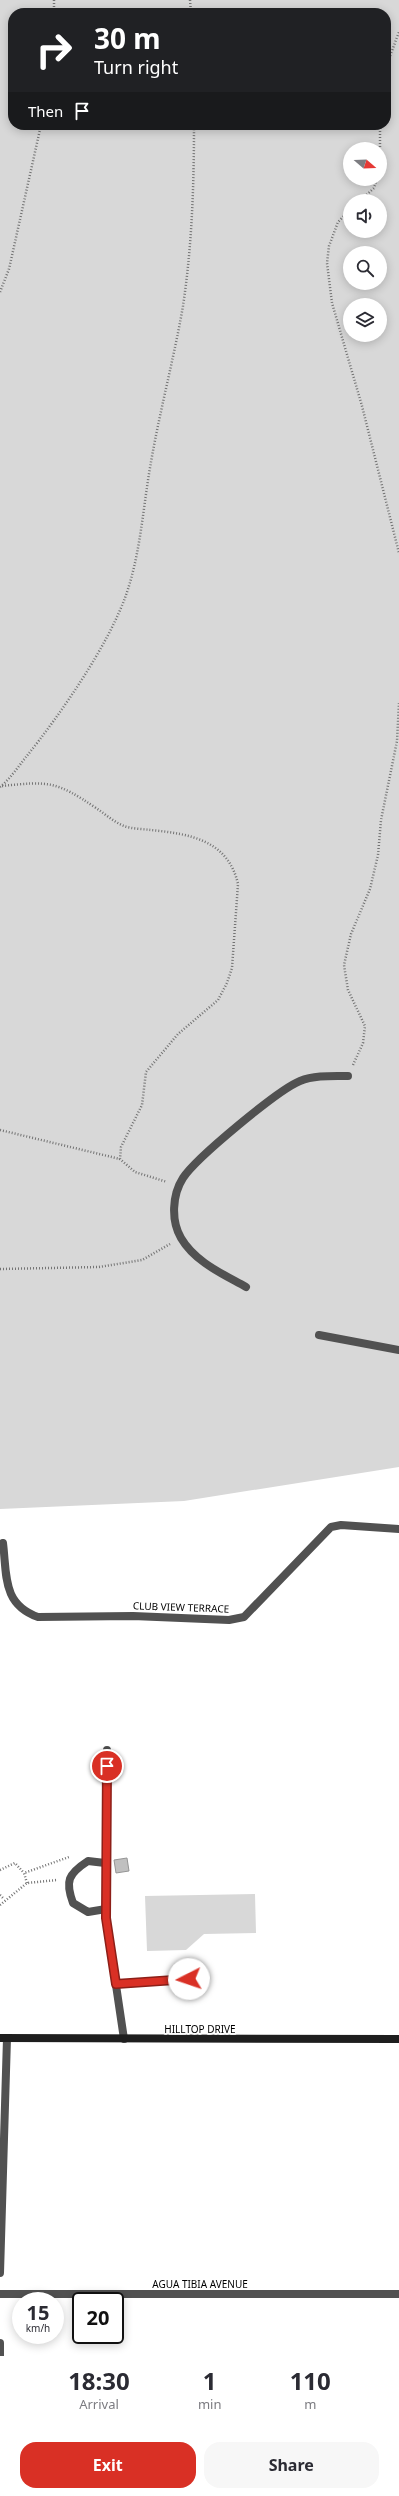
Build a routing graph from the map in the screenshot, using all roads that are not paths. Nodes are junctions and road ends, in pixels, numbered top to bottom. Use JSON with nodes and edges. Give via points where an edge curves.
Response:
{"nodes":[{"id":1,"x":348,"y":1076,"type":"road end"},
{"id":2,"x":246,"y":1287,"type":"dead end"},
{"id":3,"x":320,"y":1336,"type":"dead end"},
{"id":4,"x":399,"y":1350,"type":"edge"},
{"id":5,"x":399,"y":1528,"type":"edge"},
{"id":6,"x":3,"y":1543,"type":"dead end"},
{"id":7,"x":107,"y":1750,"type":"dead end"},
{"id":8,"x":105,"y":1863,"type":"junction"},
{"id":9,"x":106,"y":1909,"type":"junction"},
{"id":10,"x":189,"y":1979,"type":"dead end"},
{"id":11,"x":116,"y":1984,"type":"junction"},
{"id":12,"x":4,"y":2038,"type":"edge"},
{"id":13,"x":124,"y":2039,"type":"junction"},
{"id":14,"x":399,"y":2040,"type":"edge"},
{"id":15,"x":0,"y":2273,"type":"edge"},
{"id":16,"x":0,"y":2294,"type":"edge"},
{"id":17,"x":399,"y":2294,"type":"edge"},
{"id":18,"x":0,"y":2343,"type":"edge"},
{"id":19,"x":0,"y":2356,"type":"edge"}],
"edges":[{"from":1,"to":2,"type":"street","via":[[322,1076],[300,1081],[282,1092],[201,1158],[183,1177],[175,1194],[174,1216],[181,1238],[195,1256]]},
{"from":3,"to":4,"type":"street"},
{"from":5,"to":6,"type":"street","name":"CLUB VIEW TERRACE","via":[[341,1525],[331,1527],[244,1617],[229,1620],[133,1616],[38,1617],[23,1612],[9,1593]]},
{"from":7,"to":8,"type":"street"},
{"from":8,"to":9,"type":"street"},
{"from":8,"to":9,"type":"street","via":[[88,1861],[73,1870],[67,1887],[73,1903],[88,1912]]},
{"from":9,"to":11,"type":"street"},
{"from":10,"to":11,"type":"street"},
{"from":11,"to":13,"type":"street"},
{"from":12,"to":13,"type":"main road","name":"HILLTOP DRIVE"},
{"from":12,"to":15,"type":"street"},
{"from":13,"to":14,"type":"main road","name":"HILLTOP DRIVE"},
{"from":16,"to":17,"type":"street","name":"AGUA TIBIA AVENUE"},
{"from":18,"to":19,"type":"street"}]}
